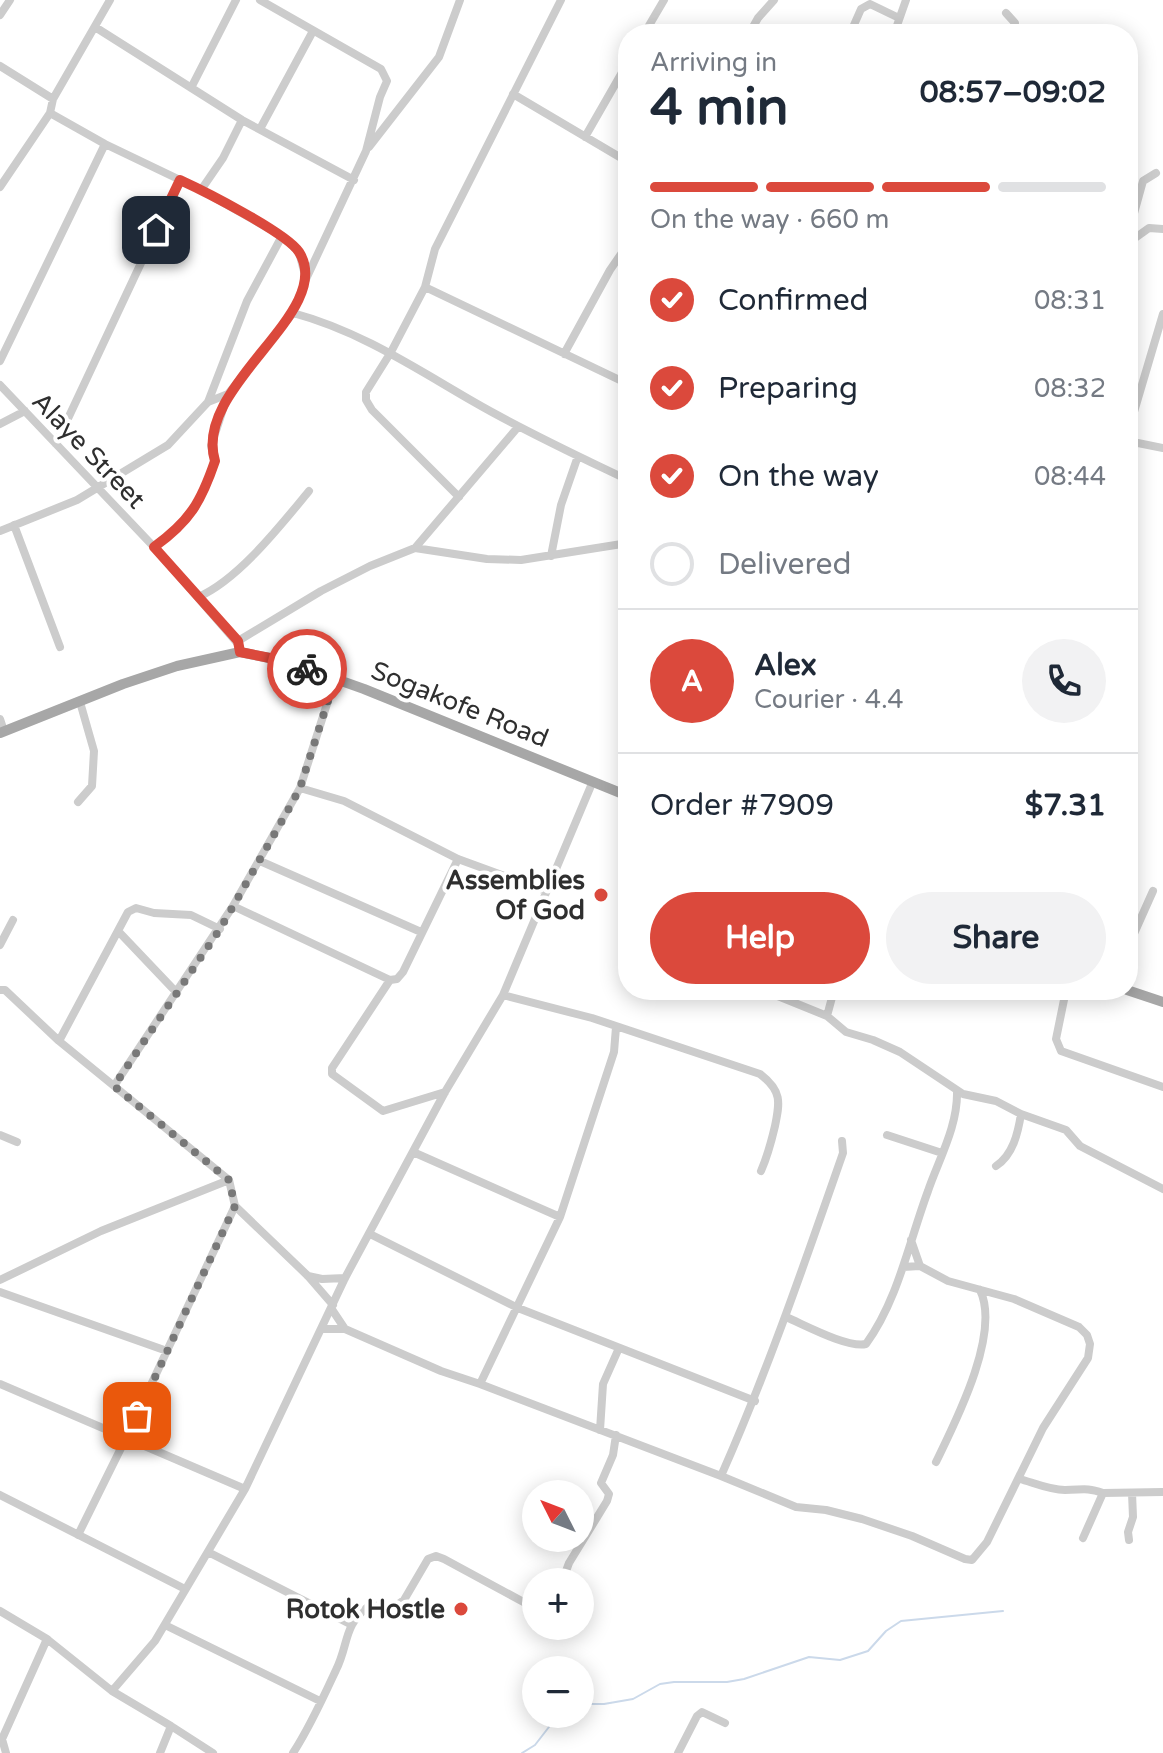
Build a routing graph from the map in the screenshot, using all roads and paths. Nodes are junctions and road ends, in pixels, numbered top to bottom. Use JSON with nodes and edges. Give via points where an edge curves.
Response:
{"nodes":[{"id":1,"x":10,"y":0,"type":"edge"},
{"id":2,"x":110,"y":0,"type":"edge"},
{"id":3,"x":236,"y":0,"type":"edge"},
{"id":4,"x":260,"y":0,"type":"edge"},
{"id":5,"x":460,"y":0,"type":"edge"},
{"id":6,"x":561,"y":0,"type":"edge"},
{"id":7,"x":664,"y":0,"type":"edge"},
{"id":8,"x":774,"y":0,"type":"edge"},
{"id":9,"x":906,"y":0,"type":"edge"},
{"id":10,"x":1006,"y":13,"type":"dead end"},
{"id":11,"x":0,"y":15,"type":"edge"},
{"id":12,"x":899,"y":18,"type":"junction"},
{"id":13,"x":650,"y":24,"type":"edge"},
{"id":14,"x":755,"y":24,"type":"edge"},
{"id":15,"x":854,"y":24,"type":"edge"},
{"id":16,"x":897,"y":24,"type":"edge"},
{"id":17,"x":1015,"y":24,"type":"edge"},
{"id":18,"x":95,"y":27,"type":"junction"},
{"id":19,"x":313,"y":31,"type":"junction"},
{"id":20,"x":0,"y":66,"type":"edge"},
{"id":21,"x":618,"y":79,"type":"edge"},
{"id":22,"x":191,"y":88,"type":"junction"},
{"id":23,"x":513,"y":94,"type":"junction"},
{"id":24,"x":53,"y":99,"type":"junction"},
{"id":25,"x":50,"y":113,"type":"junction"},
{"id":26,"x":242,"y":120,"type":"junction"},
{"id":27,"x":260,"y":129,"type":"junction"},
{"id":28,"x":585,"y":137,"type":"junction"},
{"id":29,"x":105,"y":144,"type":"junction"},
{"id":30,"x":366,"y":151,"type":"junction"},
{"id":31,"x":618,"y":156,"type":"edge"},
{"id":32,"x":1156,"y":173,"type":"dead end"},
{"id":33,"x":180,"y":180,"type":"junction"},
{"id":34,"x":354,"y":180,"type":"junction"},
{"id":35,"x":0,"y":187,"type":"edge"},
{"id":36,"x":201,"y":190,"type":"junction"},
{"id":37,"x":1138,"y":199,"type":"edge"},
{"id":38,"x":1163,"y":229,"type":"edge"},
{"id":39,"x":282,"y":236,"type":"junction"},
{"id":40,"x":1138,"y":236,"type":"edge"},
{"id":41,"x":618,"y":258,"type":"edge"},
{"id":42,"x":306,"y":279,"type":"junction"},
{"id":43,"x":425,"y":287,"type":"junction"},
{"id":44,"x":293,"y":313,"type":"junction"},
{"id":45,"x":1163,"y":314,"type":"edge"},
{"id":46,"x":391,"y":352,"type":"junction"},
{"id":47,"x":564,"y":354,"type":"junction"},
{"id":48,"x":0,"y":361,"type":"edge"},
{"id":49,"x":618,"y":379,"type":"edge"},
{"id":50,"x":0,"y":385,"type":"edge"},
{"id":51,"x":228,"y":394,"type":"junction"},
{"id":52,"x":1138,"y":398,"type":"edge"},
{"id":53,"x":208,"y":402,"type":"junction"},
{"id":54,"x":25,"y":411,"type":"junction"},
{"id":55,"x":0,"y":424,"type":"edge"},
{"id":56,"x":518,"y":427,"type":"junction"},
{"id":57,"x":1138,"y":443,"type":"edge"},
{"id":58,"x":56,"y":444,"type":"junction"},
{"id":59,"x":1163,"y":448,"type":"edge"},
{"id":60,"x":578,"y":456,"type":"junction"},
{"id":61,"x":618,"y":475,"type":"edge"},
{"id":62,"x":98,"y":489,"type":"junction"},
{"id":63,"x":309,"y":491,"type":"dead end"},
{"id":64,"x":459,"y":497,"type":"junction"},
{"id":65,"x":14,"y":525,"type":"junction"},
{"id":66,"x":0,"y":531,"type":"edge"},
{"id":67,"x":618,"y":545,"type":"edge"},
{"id":68,"x":154,"y":547,"type":"junction"},
{"id":69,"x":415,"y":548,"type":"junction"},
{"id":70,"x":551,"y":556,"type":"junction"},
{"id":71,"x":198,"y":597,"type":"junction"},
{"id":72,"x":239,"y":646,"type":"junction"},
{"id":73,"x":60,"y":647,"type":"dead end"},
{"id":74,"x":335,"y":679,"type":"junction"},
{"id":75,"x":80,"y":702,"type":"junction"},
{"id":76,"x":0,"y":719,"type":"edge"},
{"id":77,"x":2,"y":732,"type":"edge"},
{"id":78,"x":593,"y":781,"type":"junction"},
{"id":79,"x":300,"y":788,"type":"junction"},
{"id":80,"x":618,"y":792,"type":"edge"},
{"id":81,"x":78,"y":802,"type":"dead end"},
{"id":82,"x":458,"y":859,"type":"junction"},
{"id":83,"x":260,"y":861,"type":"junction"},
{"id":84,"x":546,"y":891,"type":"junction"},
{"id":85,"x":1153,"y":891,"type":"dead end"},
{"id":86,"x":233,"y":906,"type":"junction"},
{"id":87,"x":13,"y":920,"type":"dead end"},
{"id":88,"x":1138,"y":925,"type":"edge"},
{"id":89,"x":220,"y":929,"type":"junction"},
{"id":90,"x":119,"y":932,"type":"junction"},
{"id":91,"x":421,"y":932,"type":"junction"},
{"id":92,"x":0,"y":945,"type":"edge"},
{"id":93,"x":390,"y":980,"type":"junction"},
{"id":94,"x":0,"y":990,"type":"edge"},
{"id":95,"x":177,"y":993,"type":"junction"},
{"id":96,"x":1138,"y":994,"type":"edge"},
{"id":97,"x":503,"y":995,"type":"junction"},
{"id":98,"x":788,"y":1000,"type":"edge"},
{"id":99,"x":831,"y":1000,"type":"edge"},
{"id":100,"x":1064,"y":1000,"type":"edge"},
{"id":101,"x":1163,"y":1002,"type":"edge"},
{"id":102,"x":827,"y":1016,"type":"junction"},
{"id":103,"x":616,"y":1027,"type":"junction"},
{"id":104,"x":59,"y":1041,"type":"junction"},
{"id":105,"x":114,"y":1086,"type":"junction"},
{"id":106,"x":1163,"y":1087,"type":"edge"},
{"id":107,"x":957,"y":1091,"type":"junction"},
{"id":108,"x":445,"y":1092,"type":"junction"},
{"id":109,"x":1021,"y":1114,"type":"junction"},
{"id":110,"x":0,"y":1135,"type":"edge"},
{"id":111,"x":887,"y":1135,"type":"dead end"},
{"id":112,"x":842,"y":1141,"type":"dead end"},
{"id":113,"x":17,"y":1142,"type":"dead end"},
{"id":114,"x":413,"y":1152,"type":"junction"},
{"id":115,"x":942,"y":1153,"type":"junction"},
{"id":116,"x":996,"y":1166,"type":"dead end"},
{"id":117,"x":761,"y":1171,"type":"dead end"},
{"id":118,"x":229,"y":1180,"type":"junction"},
{"id":119,"x":1163,"y":1189,"type":"edge"},
{"id":120,"x":235,"y":1206,"type":"junction"},
{"id":121,"x":560,"y":1217,"type":"junction"},
{"id":122,"x":370,"y":1234,"type":"junction"},
{"id":123,"x":911,"y":1239,"type":"junction"},
{"id":124,"x":920,"y":1266,"type":"junction"},
{"id":125,"x":903,"y":1267,"type":"junction"},
{"id":126,"x":307,"y":1275,"type":"junction"},
{"id":127,"x":345,"y":1278,"type":"junction"},
{"id":128,"x":0,"y":1280,"type":"edge"},
{"id":129,"x":980,"y":1290,"type":"junction"},
{"id":130,"x":0,"y":1292,"type":"edge"},
{"id":131,"x":332,"y":1306,"type":"junction"},
{"id":132,"x":518,"y":1308,"type":"junction"},
{"id":133,"x":786,"y":1317,"type":"junction"},
{"id":134,"x":322,"y":1329,"type":"junction"},
{"id":135,"x":345,"y":1329,"type":"junction"},
{"id":136,"x":619,"y":1348,"type":"junction"},
{"id":137,"x":167,"y":1351,"type":"junction"},
{"id":138,"x":0,"y":1384,"type":"edge"},
{"id":139,"x":480,"y":1384,"type":"junction"},
{"id":140,"x":755,"y":1401,"type":"junction"},
{"id":141,"x":600,"y":1430,"type":"junction"},
{"id":142,"x":616,"y":1435,"type":"junction"},
{"id":143,"x":126,"y":1438,"type":"junction"},
{"id":144,"x":936,"y":1462,"type":"dead end"},
{"id":145,"x":721,"y":1476,"type":"junction"},
{"id":146,"x":1020,"y":1479,"type":"junction"},
{"id":147,"x":245,"y":1489,"type":"junction"},
{"id":148,"x":1163,"y":1492,"type":"edge"},
{"id":149,"x":1103,"y":1493,"type":"junction"},
{"id":150,"x":1132,"y":1493,"type":"junction"},
{"id":151,"x":0,"y":1495,"type":"edge"},
{"id":152,"x":78,"y":1535,"type":"junction"},
{"id":153,"x":1083,"y":1538,"type":"dead end"},
{"id":154,"x":1129,"y":1540,"type":"dead end"},
{"id":155,"x":208,"y":1552,"type":"junction"},
{"id":156,"x":567,"y":1568,"type":"edge"},
{"id":157,"x":185,"y":1589,"type":"junction"},
{"id":158,"x":522,"y":1599,"type":"edge"},
{"id":159,"x":0,"y":1611,"type":"edge"},
{"id":160,"x":350,"y":1624,"type":"junction"},
{"id":161,"x":165,"y":1625,"type":"junction"},
{"id":162,"x":47,"y":1639,"type":"junction"},
{"id":163,"x":112,"y":1691,"type":"junction"},
{"id":164,"x":320,"y":1701,"type":"junction"},
{"id":165,"x":725,"y":1723,"type":"dead end"},
{"id":166,"x":171,"y":1726,"type":"junction"},
{"id":167,"x":6,"y":1753,"type":"edge"},
{"id":168,"x":160,"y":1753,"type":"edge"},
{"id":169,"x":213,"y":1753,"type":"edge"},
{"id":170,"x":293,"y":1753,"type":"edge"},
{"id":171,"x":678,"y":1753,"type":"edge"}],
"edges":[{"from":1,"to":11,"type":"street"},
{"from":2,"to":18,"type":"street"},
{"from":3,"to":22,"type":"street"},
{"from":4,"to":19,"type":"street"},
{"from":5,"to":30,"type":"street","via":[[439,57]]},
{"from":6,"to":23,"type":"street"},
{"from":7,"to":13,"type":"street"},
{"from":8,"to":14,"type":"street"},
{"from":9,"to":12,"type":"street"},
{"from":10,"to":17,"type":"street"},
{"from":12,"to":15,"type":"street","via":[[870,4],[861,9]]},
{"from":12,"to":16,"type":"street"},
{"from":18,"to":22,"type":"street"},
{"from":18,"to":24,"type":"street"},
{"from":19,"to":27,"type":"street"},
{"from":19,"to":30,"type":"street","via":[[386,74]]},
{"from":20,"to":24,"type":"street"},
{"from":21,"to":28,"type":"street"},
{"from":22,"to":26,"type":"street"},
{"from":23,"to":28,"type":"street"},
{"from":23,"to":43,"type":"street","via":[[435,249]]},
{"from":24,"to":25,"type":"street"},
{"from":25,"to":29,"type":"street"},
{"from":25,"to":35,"type":"street"},
{"from":26,"to":27,"type":"street"},
{"from":26,"to":36,"type":"street"},
{"from":27,"to":34,"type":"street"},
{"from":28,"to":31,"type":"street"},
{"from":29,"to":33,"type":"street"},
{"from":29,"to":48,"type":"street"},
{"from":30,"to":34,"type":"street"},
{"from":32,"to":37,"type":"street","via":[[1143,181]]},
{"from":33,"to":36,"type":"street"},
{"from":33,"to":58,"type":"street"},
{"from":34,"to":42,"type":"street"},
{"from":36,"to":39,"type":"street"},
{"from":38,"to":40,"type":"street","via":[[1149,228]]},
{"from":39,"to":42,"type":"street","via":[[299,252]]},
{"from":39,"to":53,"type":"street","via":[[247,301]]},
{"from":41,"to":47,"type":"street"},
{"from":42,"to":44,"type":"street"},
{"from":43,"to":46,"type":"street"},
{"from":43,"to":47,"type":"street"},
{"from":44,"to":46,"type":"street"},
{"from":44,"to":51,"type":"street"},
{"from":45,"to":52,"type":"street"},
{"from":46,"to":56,"type":"street"},
{"from":46,"to":64,"type":"street","via":[[366,400]]},
{"from":47,"to":49,"type":"street"},
{"from":50,"to":54,"type":"street","name":"Alaye Street"},
{"from":51,"to":53,"type":"street"},
{"from":51,"to":68,"type":"street","via":[[211,446],[215,461],[193,512]]},
{"from":53,"to":62,"type":"street","via":[[168,445]]},
{"from":54,"to":55,"type":"street"},
{"from":54,"to":58,"type":"street","name":"Alaye Street"},
{"from":56,"to":60,"type":"street"},
{"from":56,"to":64,"type":"street"},
{"from":57,"to":59,"type":"street"},
{"from":58,"to":62,"type":"street","name":"Alaye Street"},
{"from":60,"to":61,"type":"street"},
{"from":60,"to":70,"type":"street"},
{"from":62,"to":65,"type":"street"},
{"from":62,"to":68,"type":"street","name":"Alaye Street"},
{"from":63,"to":71,"type":"street","via":[[225,582]]},
{"from":64,"to":69,"type":"street"},
{"from":65,"to":66,"type":"street"},
{"from":65,"to":73,"type":"street"},
{"from":67,"to":70,"type":"street"},
{"from":68,"to":71,"type":"street","name":"Alaye Street"},
{"from":69,"to":70,"type":"street","via":[[487,559]]},
{"from":69,"to":72,"type":"street","via":[[333,585]]},
{"from":71,"to":72,"type":"street","name":"Alaye Street"},
{"from":72,"to":74,"type":"main road","name":"Sogakofe Road"},
{"from":72,"to":75,"type":"main road","name":"Sogakofe Road"},
{"from":74,"to":78,"type":"main road","name":"Sogakofe Road"},
{"from":74,"to":79,"type":"street"},
{"from":75,"to":77,"type":"main road","name":"Sogakofe Road"},
{"from":75,"to":81,"type":"street","via":[[94,751],[92,786]]},
{"from":76,"to":77,"type":"street"},
{"from":78,"to":80,"type":"main road","name":"Sogakofe Road"},
{"from":78,"to":84,"type":"street"},
{"from":79,"to":82,"type":"street","via":[[344,801]]},
{"from":79,"to":83,"type":"street"},
{"from":82,"to":84,"type":"street"},
{"from":82,"to":91,"type":"street"},
{"from":83,"to":86,"type":"street"},
{"from":83,"to":91,"type":"street"},
{"from":84,"to":97,"type":"street"},
{"from":85,"to":88,"type":"street"},
{"from":86,"to":89,"type":"street"},
{"from":86,"to":93,"type":"street"},
{"from":87,"to":92,"type":"street"},
{"from":89,"to":90,"type":"street","via":[[191,915],[136,908],[128,912]]},
{"from":89,"to":95,"type":"street"},
{"from":90,"to":95,"type":"street"},
{"from":90,"to":104,"type":"street"},
{"from":91,"to":93,"type":"street","via":[[403,972]]},
{"from":93,"to":108,"type":"street","via":[[332,1074],[383,1111]]},
{"from":94,"to":104,"type":"street","via":[[18,1000]]},
{"from":95,"to":105,"type":"street"},
{"from":96,"to":101,"type":"main road"},
{"from":97,"to":103,"type":"street"},
{"from":97,"to":108,"type":"street"},
{"from":98,"to":102,"type":"street"},
{"from":99,"to":102,"type":"street"},
{"from":100,"to":106,"type":"street","via":[[1056,1039],[1061,1051]]},
{"from":102,"to":107,"type":"street","via":[[846,1032],[900,1052]]},
{"from":103,"to":117,"type":"street","via":[[765,1077],[780,1106]]},
{"from":103,"to":121,"type":"street","via":[[614,1052]]},
{"from":104,"to":105,"type":"street"},
{"from":105,"to":118,"type":"street"},
{"from":107,"to":109,"type":"street"},
{"from":107,"to":115,"type":"street","via":[[958,1106]]},
{"from":108,"to":114,"type":"street"},
{"from":109,"to":116,"type":"street","via":[[1005,1160]]},
{"from":109,"to":119,"type":"street","via":[[1066,1130],[1080,1146]]},
{"from":110,"to":113,"type":"street"},
{"from":111,"to":115,"type":"street"},
{"from":112,"to":133,"type":"street","via":[[843,1153]]},
{"from":114,"to":121,"type":"street"},
{"from":114,"to":122,"type":"street"},
{"from":115,"to":123,"type":"street"},
{"from":118,"to":120,"type":"street"},
{"from":118,"to":128,"type":"street","via":[[101,1231]]},
{"from":120,"to":126,"type":"street"},
{"from":120,"to":137,"type":"street"},
{"from":121,"to":132,"type":"street"},
{"from":122,"to":127,"type":"street"},
{"from":122,"to":132,"type":"street"},
{"from":123,"to":124,"type":"street"},
{"from":123,"to":125,"type":"street"},
{"from":124,"to":125,"type":"street"},
{"from":124,"to":129,"type":"street"},
{"from":125,"to":133,"type":"street","via":[[866,1344]]},
{"from":126,"to":127,"type":"street"},
{"from":126,"to":131,"type":"street"},
{"from":127,"to":131,"type":"street"},
{"from":129,"to":144,"type":"street","via":[[986,1306],[979,1357],[961,1413]]},
{"from":129,"to":146,"type":"street","via":[[1079,1327],[1090,1344],[1088,1358],[1043,1428]]},
{"from":130,"to":137,"type":"street"},
{"from":131,"to":134,"type":"street"},
{"from":131,"to":135,"type":"street"},
{"from":132,"to":136,"type":"street"},
{"from":132,"to":139,"type":"street"},
{"from":133,"to":140,"type":"street"},
{"from":134,"to":135,"type":"street"},
{"from":134,"to":147,"type":"street"},
{"from":135,"to":139,"type":"street"},
{"from":136,"to":140,"type":"street"},
{"from":136,"to":141,"type":"street","via":[[603,1384]]},
{"from":137,"to":143,"type":"street"},
{"from":138,"to":143,"type":"street"},
{"from":139,"to":141,"type":"street"},
{"from":140,"to":145,"type":"street"},
{"from":141,"to":142,"type":"street"},
{"from":142,"to":145,"type":"street"},
{"from":142,"to":156,"type":"street","via":[[601,1483],[609,1494],[607,1501]]},
{"from":143,"to":147,"type":"street"},
{"from":143,"to":152,"type":"street"},
{"from":145,"to":146,"type":"street","via":[[796,1507],[862,1519],[972,1560]]},
{"from":146,"to":149,"type":"street","via":[[1053,1489],[1085,1487]]},
{"from":147,"to":155,"type":"street"},
{"from":148,"to":150,"type":"street"},
{"from":149,"to":150,"type":"street"},
{"from":149,"to":153,"type":"street"},
{"from":150,"to":154,"type":"street"},
{"from":151,"to":152,"type":"street"},
{"from":152,"to":157,"type":"street"},
{"from":155,"to":157,"type":"street"},
{"from":155,"to":160,"type":"street"},
{"from":157,"to":161,"type":"street"},
{"from":158,"to":160,"type":"street","via":[[436,1556],[423,1565],[404,1600],[369,1606]]},
{"from":159,"to":162,"type":"street"},
{"from":160,"to":164,"type":"street","via":[[344,1651]]},
{"from":161,"to":163,"type":"street"},
{"from":161,"to":164,"type":"street"},
{"from":162,"to":163,"type":"street"},
{"from":162,"to":167,"type":"street","via":[[2,1739]]},
{"from":163,"to":166,"type":"street"},
{"from":164,"to":170,"type":"street"},
{"from":165,"to":171,"type":"street","via":[[702,1712]]},
{"from":166,"to":168,"type":"street"},
{"from":166,"to":169,"type":"street"}]}
